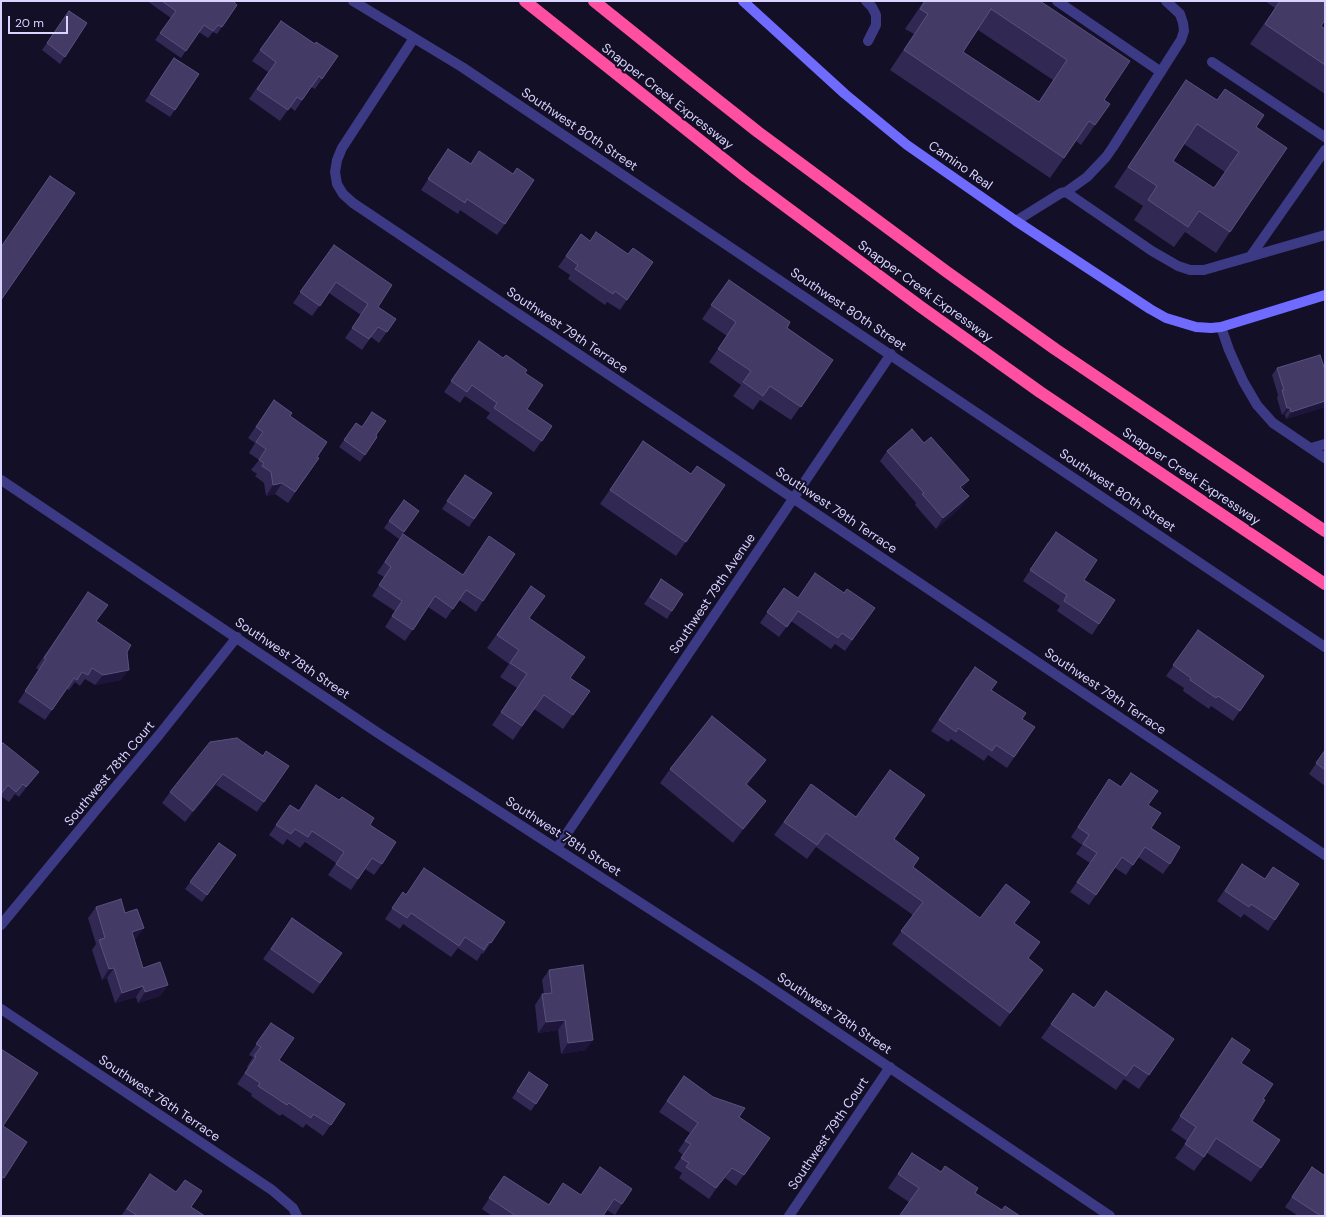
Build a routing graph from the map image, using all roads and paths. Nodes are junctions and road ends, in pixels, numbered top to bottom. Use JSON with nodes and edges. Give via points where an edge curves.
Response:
{"nodes":[{"id":1,"x":353,"y":1,"type":"edge"},
{"id":2,"x":525,"y":1,"type":"edge"},
{"id":3,"x":594,"y":1,"type":"edge"},
{"id":4,"x":743,"y":1,"type":"edge"},
{"id":5,"x":866,"y":1,"type":"edge"},
{"id":6,"x":1057,"y":1,"type":"edge"},
{"id":7,"x":1166,"y":1,"type":"edge"},
{"id":8,"x":414,"y":38,"type":"junction"},
{"id":9,"x":868,"y":41,"type":"dead end"},
{"id":10,"x":1212,"y":62,"type":"dead end"},
{"id":11,"x":1161,"y":72,"type":"junction"},
{"id":12,"x":1325,"y":137,"type":"edge"},
{"id":13,"x":1325,"y":150,"type":"edge"},
{"id":14,"x":1066,"y":192,"type":"junction"},
{"id":15,"x":1016,"y":221,"type":"junction"},
{"id":16,"x":1325,"y":235,"type":"edge"},
{"id":17,"x":1250,"y":257,"type":"junction"},
{"id":18,"x":1325,"y":295,"type":"edge"},
{"id":19,"x":1221,"y":327,"type":"junction"},
{"id":20,"x":891,"y":354,"type":"junction"},
{"id":21,"x":1325,"y":444,"type":"edge"},
{"id":22,"x":1311,"y":448,"type":"junction"},
{"id":23,"x":1325,"y":458,"type":"edge"},
{"id":24,"x":1,"y":480,"type":"edge"},
{"id":25,"x":793,"y":498,"type":"junction"},
{"id":26,"x":1325,"y":531,"type":"edge"},
{"id":27,"x":1325,"y":584,"type":"edge"},
{"id":28,"x":237,"y":637,"type":"junction"},
{"id":29,"x":1325,"y":647,"type":"edge"},
{"id":30,"x":557,"y":848,"type":"junction"},
{"id":31,"x":1325,"y":855,"type":"edge"},
{"id":32,"x":1,"y":925,"type":"edge"},
{"id":33,"x":1,"y":1009,"type":"edge"},
{"id":34,"x":890,"y":1067,"type":"junction"},
{"id":35,"x":297,"y":1216,"type":"edge"},
{"id":36,"x":789,"y":1216,"type":"edge"},
{"id":37,"x":1110,"y":1216,"type":"edge"}],
"edges":[{"from":1,"to":8,"type":"street","name":"Southwest 80th Street"},
{"from":2,"to":27,"type":"highway","name":"Snapper Creek Expressway","via":[[746,177],[921,307],[1040,392]]},
{"from":3,"to":26,"type":"highway","via":[[758,132],[941,268],[1055,349]]},
{"from":4,"to":15,"type":"street","name":"Camino Real","via":[[882,125]]},
{"from":5,"to":9,"type":"street","via":[[876,15],[876,25]]},
{"from":6,"to":11,"type":"street"},
{"from":7,"to":11,"type":"street","via":[[1180,14],[1184,31]]},
{"from":8,"to":20,"type":"street","name":"Southwest 80th Street","via":[[462,67]]},
{"from":8,"to":25,"type":"street","name":"Southwest 79th Terrace","via":[[342,148],[335,166],[337,184],[343,194],[359,208]]},
{"from":10,"to":12,"type":"street"},
{"from":11,"to":14,"type":"street","via":[[1106,157]]},
{"from":13,"to":17,"type":"street"},
{"from":14,"to":15,"type":"street"},
{"from":14,"to":17,"type":"street","via":[[1152,252],[1178,266],[1190,270],[1204,270]]},
{"from":15,"to":19,"type":"street","name":"Camino Real","via":[[1166,318],[1183,324]]},
{"from":16,"to":17,"type":"street"},
{"from":18,"to":19,"type":"street","name":"Camino Real"},
{"from":19,"to":22,"type":"street","via":[[1243,381],[1257,405],[1273,423]]},
{"from":20,"to":25,"type":"street","name":"Southwest 79th Avenue"},
{"from":20,"to":29,"type":"street","name":"Southwest 80th Street"},
{"from":21,"to":22,"type":"street"},
{"from":22,"to":23,"type":"street"},
{"from":24,"to":28,"type":"street","name":"Southwest 78th Street"},
{"from":25,"to":30,"type":"street","name":"Southwest 79th Avenue"},
{"from":25,"to":31,"type":"street","name":"Southwest 79th Terrace"},
{"from":28,"to":30,"type":"street","name":"Southwest 78th Street","via":[[378,733]]},
{"from":28,"to":32,"type":"street","name":"Southwest 78th Court","via":[[159,736]]},
{"from":30,"to":34,"type":"street","name":"Southwest 78th Street"},
{"from":33,"to":35,"type":"street","name":"Southwest 76th Terrace","via":[[272,1190],[293,1208]]},
{"from":34,"to":36,"type":"street","name":"Southwest 79th Court"},
{"from":34,"to":37,"type":"street","name":"Southwest 78th Street"}]}
